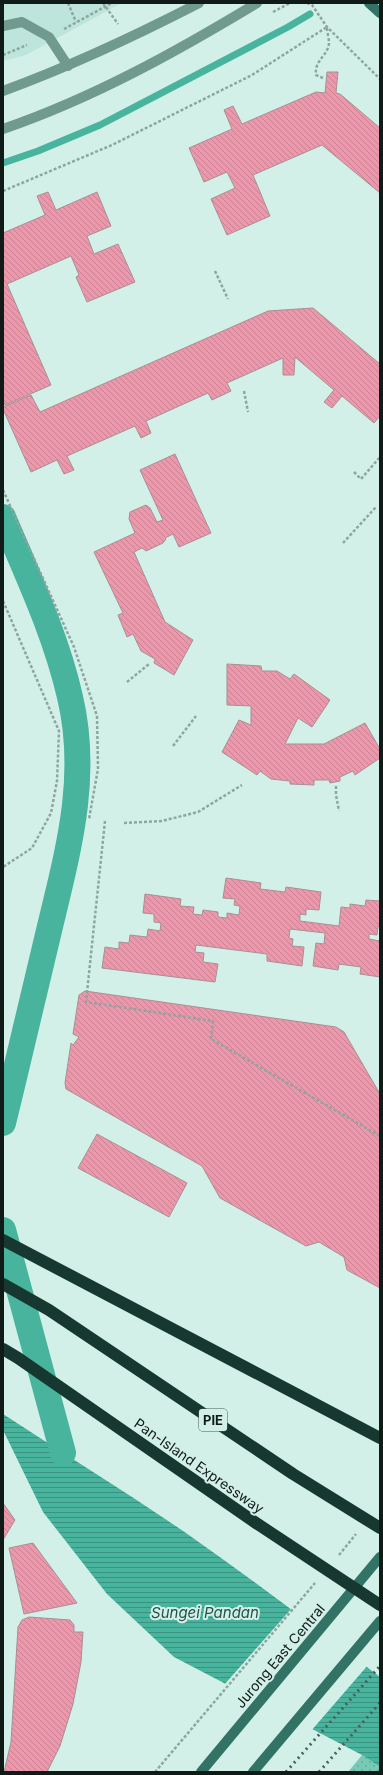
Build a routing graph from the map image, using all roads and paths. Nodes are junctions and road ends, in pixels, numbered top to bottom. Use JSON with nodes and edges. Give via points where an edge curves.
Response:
{"nodes":[{"id":1,"x":68,"y":3,"type":"edge"},
{"id":2,"x":103,"y":3,"type":"edge"},
{"id":3,"x":199,"y":3,"type":"edge"},
{"id":4,"x":257,"y":3,"type":"edge"},
{"id":5,"x":307,"y":3,"type":"edge"},
{"id":6,"x":369,"y":3,"type":"edge"},
{"id":7,"x":106,"y":7,"type":"dead end"},
{"id":8,"x":380,"y":13,"type":"edge"},
{"id":9,"x":76,"y":22,"type":"dead end"},
{"id":10,"x":3,"y":26,"type":"edge"},
{"id":11,"x":326,"y":26,"type":"junction"},
{"id":12,"x":68,"y":66,"type":"junction"},
{"id":13,"x":323,"y":78,"type":"dead end"},
{"id":14,"x":380,"y":79,"type":"edge"},
{"id":15,"x":3,"y":91,"type":"edge"},
{"id":16,"x":3,"y":129,"type":"edge"},
{"id":17,"x":3,"y":191,"type":"edge"},
{"id":18,"x":215,"y":271,"type":"dead end"},
{"id":19,"x":228,"y":299,"type":"dead end"},
{"id":20,"x":244,"y":391,"type":"dead end"},
{"id":21,"x":248,"y":412,"type":"dead end"},
{"id":22,"x":380,"y":457,"type":"edge"},
{"id":23,"x":354,"y":472,"type":"dead end"},
{"id":24,"x":3,"y":490,"type":"edge"},
{"id":25,"x":376,"y":507,"type":"dead end"},
{"id":26,"x":343,"y":543,"type":"dead end"},
{"id":27,"x":3,"y":601,"type":"edge"},
{"id":28,"x":149,"y":664,"type":"dead end"},
{"id":29,"x":127,"y":682,"type":"dead end"},
{"id":30,"x":196,"y":716,"type":"dead end"},
{"id":31,"x":173,"y":746,"type":"dead end"},
{"id":32,"x":242,"y":785,"type":"dead end"},
{"id":33,"x":336,"y":786,"type":"dead end"},
{"id":34,"x":340,"y":811,"type":"dead end"},
{"id":35,"x":89,"y":819,"type":"dead end"},
{"id":36,"x":105,"y":822,"type":"dead end"},
{"id":37,"x":124,"y":823,"type":"dead end"},
{"id":38,"x":3,"y":867,"type":"edge"},
{"id":39,"x":380,"y":1136,"type":"edge"},
{"id":40,"x":3,"y":1240,"type":"edge"},
{"id":41,"x":3,"y":1284,"type":"edge"},
{"id":42,"x":3,"y":1349,"type":"edge"},
{"id":43,"x":380,"y":1438,"type":"edge"},
{"id":44,"x":380,"y":1528,"type":"edge"},
{"id":45,"x":360,"y":1530,"type":"dead end"},
{"id":46,"x":380,"y":1557,"type":"edge"},
{"id":47,"x":334,"y":1561,"type":"dead end"},
{"id":48,"x":318,"y":1579,"type":"dead end"},
{"id":49,"x":380,"y":1605,"type":"edge"},
{"id":50,"x":380,"y":1621,"type":"edge"},
{"id":51,"x":155,"y":1772,"type":"edge"},
{"id":52,"x":201,"y":1772,"type":"edge"},
{"id":53,"x":253,"y":1772,"type":"edge"}],
"edges":[{"from":1,"to":9,"type":"path"},
{"from":2,"to":7,"type":"path"},
{"from":3,"to":12,"type":"street","via":[[129,39]]},
{"from":4,"to":16,"type":"street","via":[[142,70],[83,98]]},
{"from":5,"to":11,"type":"path","via":[[312,4]]},
{"from":6,"to":8,"type":"main road"},
{"from":10,"to":12,"type":"street","via":[[22,22],[49,37]]},
{"from":11,"to":13,"type":"path","via":[[329,43],[316,66],[316,75]]},
{"from":11,"to":14,"type":"path"},
{"from":11,"to":17,"type":"path","via":[[252,75],[112,145]]},
{"from":12,"to":15,"type":"street"},
{"from":18,"to":19,"type":"path"},
{"from":20,"to":21,"type":"path"},
{"from":22,"to":23,"type":"path","via":[[361,479]]},
{"from":24,"to":35,"type":"path","via":[[74,647],[97,716],[98,769]]},
{"from":25,"to":26,"type":"path"},
{"from":27,"to":38,"type":"path","via":[[59,731],[57,781],[51,813],[32,848]]},
{"from":28,"to":29,"type":"path"},
{"from":30,"to":31,"type":"path"},
{"from":32,"to":37,"type":"path","via":[[198,812],[162,821]]},
{"from":33,"to":34,"type":"path"},
{"from":36,"to":39,"type":"path","via":[[86,1002],[213,1021],[211,1039]]},
{"from":40,"to":43,"type":"highway"},
{"from":41,"to":44,"type":"highway","number":"PIE","via":[[49,1310],[293,1474]]},
{"from":42,"to":49,"type":"highway","name":"Pan-Island Expressway"},
{"from":45,"to":47,"type":"path"},
{"from":46,"to":52,"type":"main road","name":"Jurong East Central"},
{"from":48,"to":51,"type":"path"},
{"from":50,"to":53,"type":"main road"}]}
